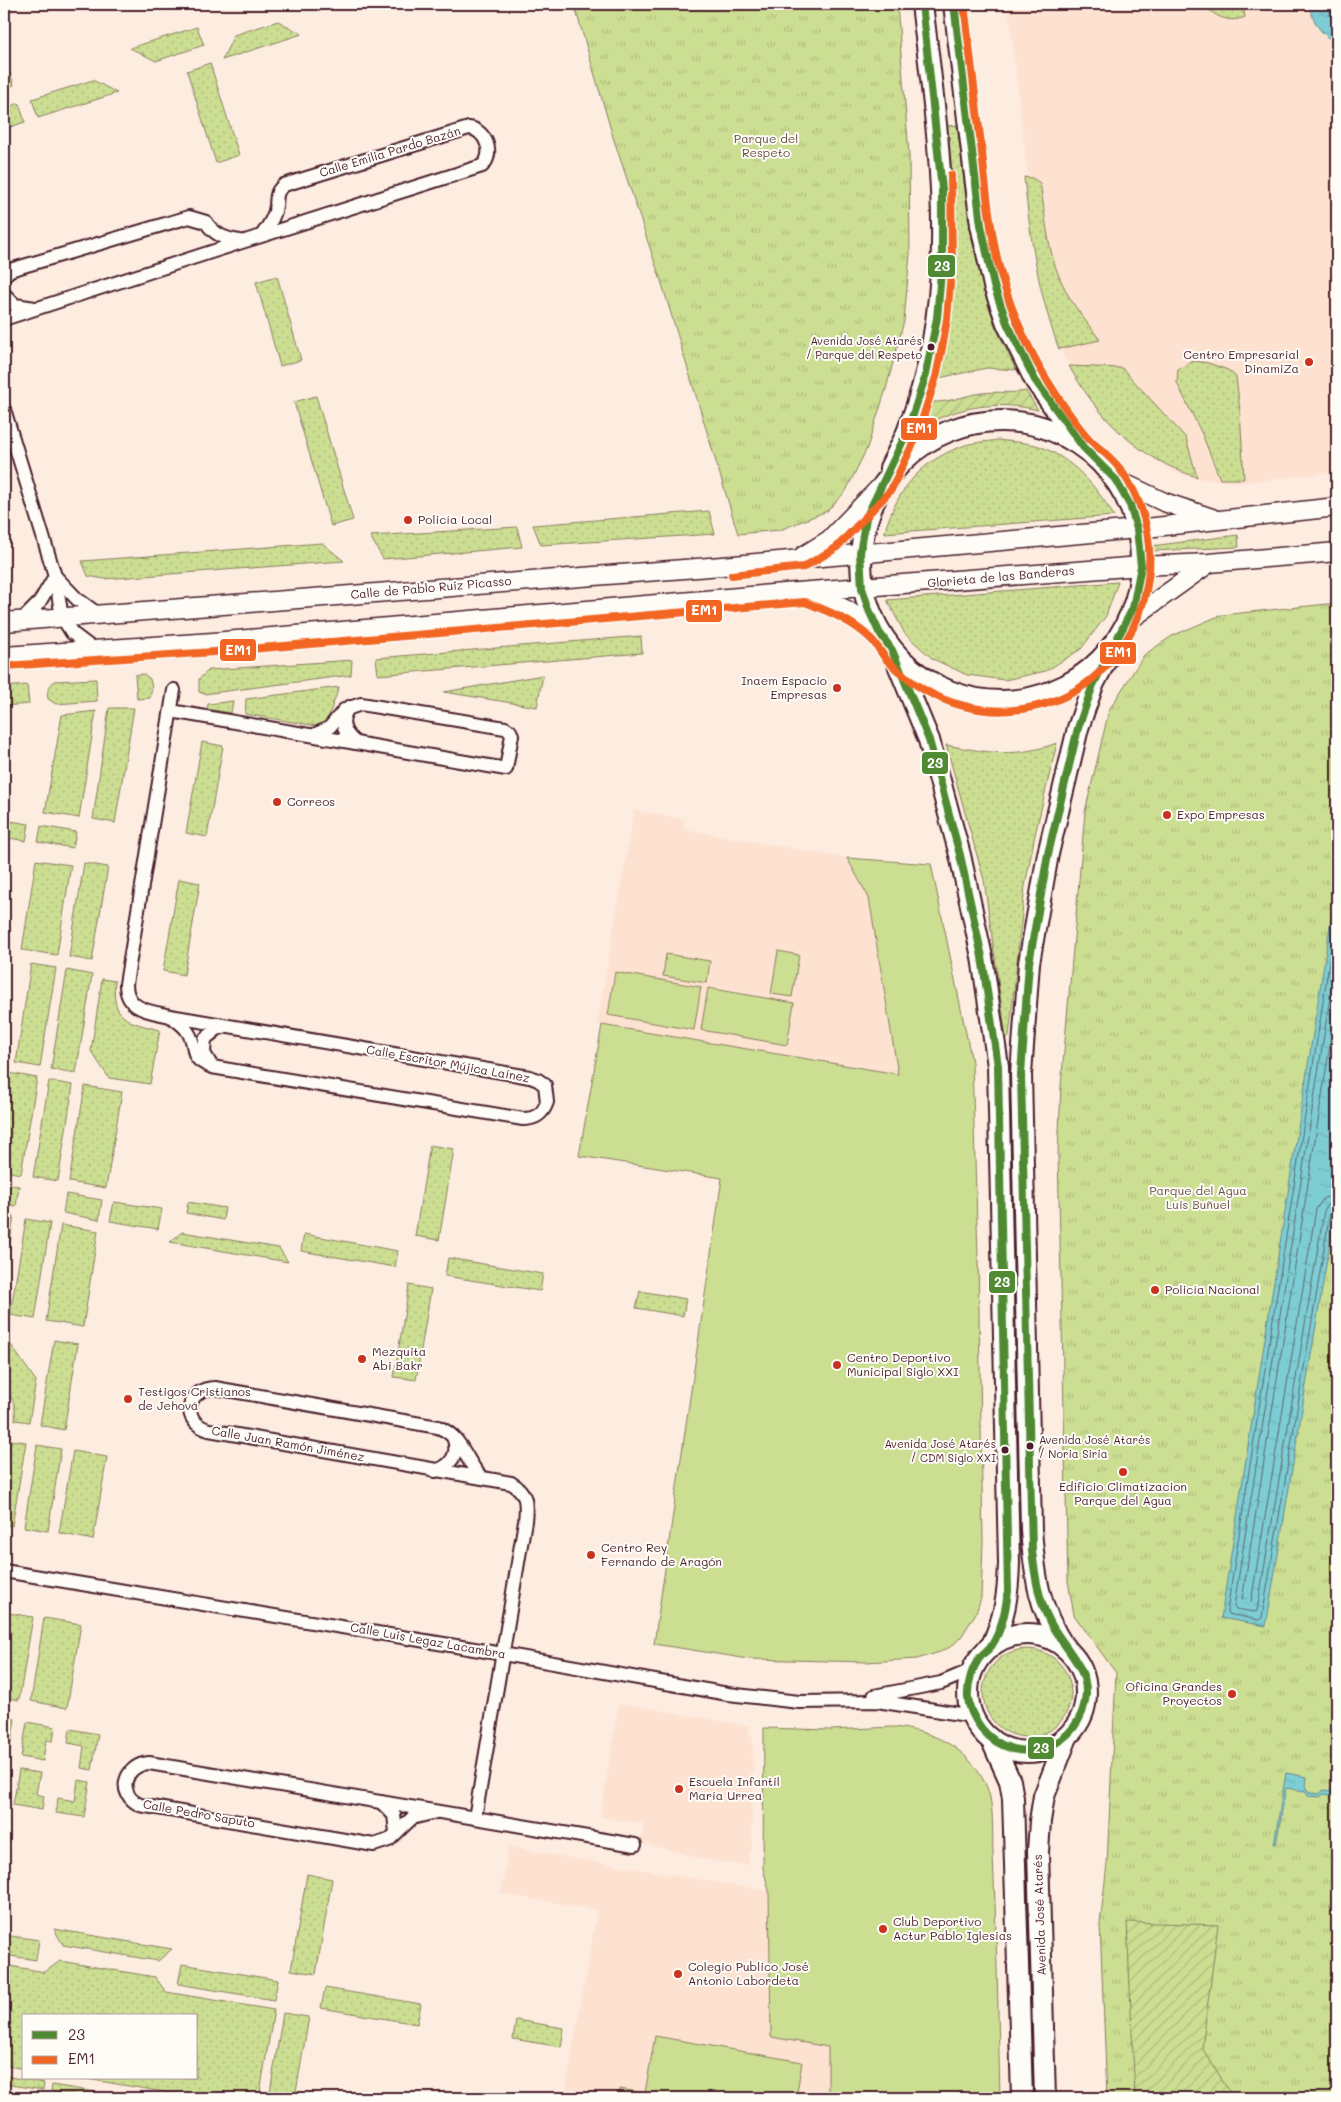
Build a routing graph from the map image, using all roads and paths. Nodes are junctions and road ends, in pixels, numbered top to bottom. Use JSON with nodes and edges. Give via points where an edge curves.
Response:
{"nodes":[{"id":1,"x":922,"y":4,"type":"edge"},
{"id":2,"x":954,"y":4,"type":"edge"},
{"id":3,"x":276,"y":207,"type":"junction"},
{"id":4,"x":308,"y":222,"type":"junction"},
{"id":5,"x":210,"y":228,"type":"junction"},
{"id":6,"x":262,"y":235,"type":"junction"},
{"id":7,"x":242,"y":242,"type":"junction"},
{"id":8,"x":192,"y":258,"type":"junction"},
{"id":9,"x":4,"y":276,"type":"edge"},
{"id":10,"x":4,"y":294,"type":"edge"},
{"id":11,"x":38,"y":308,"type":"junction"},
{"id":12,"x":4,"y":319,"type":"edge"},
{"id":13,"x":4,"y":409,"type":"edge"},
{"id":14,"x":1083,"y":447,"type":"junction"},
{"id":15,"x":1115,"y":479,"type":"junction"},
{"id":16,"x":882,"y":485,"type":"junction"},
{"id":17,"x":1337,"y":507,"type":"edge"},
{"id":18,"x":1220,"y":520,"type":"junction"},
{"id":19,"x":1137,"y":529,"type":"junction"},
{"id":20,"x":1337,"y":552,"type":"edge"},
{"id":21,"x":860,"y":553,"type":"junction"},
{"id":22,"x":800,"y":558,"type":"junction"},
{"id":23,"x":1209,"y":564,"type":"junction"},
{"id":24,"x":1141,"y":566,"type":"junction"},
{"id":25,"x":55,"y":576,"type":"junction"},
{"id":26,"x":862,"y":588,"type":"junction"},
{"id":27,"x":807,"y":592,"type":"junction"},
{"id":28,"x":98,"y":614,"type":"junction"},
{"id":29,"x":62,"y":616,"type":"junction"},
{"id":30,"x":22,"y":620,"type":"junction"},
{"id":31,"x":4,"y":622,"type":"edge"},
{"id":32,"x":1127,"y":622,"type":"junction"},
{"id":33,"x":879,"y":632,"type":"junction"},
{"id":34,"x":1113,"y":646,"type":"junction"},
{"id":35,"x":93,"y":649,"type":"junction"},
{"id":36,"x":892,"y":650,"type":"junction"},
{"id":37,"x":4,"y":656,"type":"edge"},
{"id":38,"x":174,"y":690,"type":"dead end"},
{"id":39,"x":349,"y":707,"type":"junction"},
{"id":40,"x":171,"y":711,"type":"junction"},
{"id":41,"x":314,"y":735,"type":"junction"},
{"id":42,"x":357,"y":744,"type":"junction"},
{"id":43,"x":170,"y":1016,"type":"junction"},
{"id":44,"x":226,"y":1026,"type":"junction"},
{"id":45,"x":212,"y":1067,"type":"junction"},
{"id":46,"x":452,"y":1434,"type":"junction"},
{"id":47,"x":435,"y":1471,"type":"junction"},
{"id":48,"x":481,"y":1477,"type":"junction"},
{"id":49,"x":4,"y":1571,"type":"edge"},
{"id":50,"x":990,"y":1647,"type":"junction"},
{"id":51,"x":1064,"y":1647,"type":"junction"},
{"id":52,"x":502,"y":1654,"type":"junction"},
{"id":53,"x":972,"y":1670,"type":"junction"},
{"id":54,"x":852,"y":1700,"type":"junction"},
{"id":55,"x":973,"y":1716,"type":"junction"},
{"id":56,"x":1067,"y":1737,"type":"junction"},
{"id":57,"x":992,"y":1741,"type":"junction"},
{"id":58,"x":379,"y":1801,"type":"junction"},
{"id":59,"x":436,"y":1812,"type":"junction"},
{"id":60,"x":475,"y":1818,"type":"junction"},
{"id":61,"x":396,"y":1832,"type":"junction"},
{"id":62,"x":635,"y":1845,"type":"dead end"},
{"id":63,"x":1022,"y":2098,"type":"edge"},
{"id":64,"x":1045,"y":2098,"type":"edge"}],
"edges":[{"from":1,"to":16,"type":"main road","via":[[941,162],[942,261],[937,318],[926,374],[908,430]]},
{"from":2,"to":14,"type":"main road","via":[[981,226],[994,286],[1007,323],[1035,380]]},
{"from":3,"to":4,"type":"street","via":[[288,219]]},
{"from":3,"to":4,"type":"street","name":"Calle Emilia Pardo Bazán","via":[[276,194],[284,185],[469,128],[476,128],[485,138],[488,156],[482,166]]},
{"from":3,"to":6,"type":"street","name":"Calle Emilia Pardo Bazán"},
{"from":4,"to":6,"type":"street","name":"Calle Emilia Pardo Bazán"},
{"from":5,"to":7,"type":"street","via":[[220,236]]},
{"from":5,"to":8,"type":"street","via":[[206,247]]},
{"from":5,"to":9,"type":"street","via":[[201,219],[189,217],[10,270]]},
{"from":6,"to":7,"type":"street","name":"Calle Emilia Pardo Bazán"},
{"from":7,"to":8,"type":"street","name":"Calle Emilia Pardo Bazán"},
{"from":8,"to":11,"type":"street","name":"Calle Emilia Pardo Bazán"},
{"from":10,"to":11,"type":"street","name":"Calle Emilia Pardo Bazán","via":[[15,305]]},
{"from":11,"to":12,"type":"street","name":"Calle Emilia Pardo Bazán"},
{"from":13,"to":25,"type":"street"},
{"from":14,"to":15,"type":"main road"},
{"from":14,"to":16,"type":"main road","via":[[1043,427],[1013,421],[982,422],[952,429],[925,442],[901,461]]},
{"from":15,"to":18,"type":"main road","via":[[1164,502]]},
{"from":15,"to":19,"type":"main road","via":[[1130,505]]},
{"from":16,"to":21,"type":"main road","via":[[866,518]]},
{"from":16,"to":22,"type":"main road","name":"Calle de Pablo Ruiz Picasso","via":[[829,540]]},
{"from":17,"to":18,"type":"main road"},
{"from":18,"to":19,"type":"main road"},
{"from":19,"to":21,"type":"main road"},
{"from":19,"to":24,"type":"main road"},
{"from":20,"to":23,"type":"main road","name":"Glorieta de las Banderas"},
{"from":21,"to":22,"type":"main road","name":"Calle de Pablo Ruiz Picasso"},
{"from":21,"to":26,"type":"main road"},
{"from":22,"to":28,"type":"main road","name":"Calle de Pablo Ruiz Picasso"},
{"from":23,"to":24,"type":"main road","name":"Glorieta de las Banderas"},
{"from":23,"to":32,"type":"main road"},
{"from":24,"to":26,"type":"main road","name":"Glorieta de las Banderas"},
{"from":24,"to":32,"type":"main road","via":[[1137,594]]},
{"from":25,"to":28,"type":"street","via":[[77,599]]},
{"from":25,"to":29,"type":"street"},
{"from":25,"to":30,"type":"street","via":[[39,603]]},
{"from":26,"to":27,"type":"main road"},
{"from":26,"to":33,"type":"main road"},
{"from":27,"to":33,"type":"main road","via":[[847,610]]},
{"from":27,"to":35,"type":"main road","via":[[213,642]]},
{"from":28,"to":29,"type":"main road","name":"Calle de Pablo Ruiz Picasso"},
{"from":29,"to":30,"type":"main road","name":"Calle de Pablo Ruiz Picasso"},
{"from":29,"to":35,"type":"street","via":[[72,632]]},
{"from":30,"to":31,"type":"main road","name":"Calle de Pablo Ruiz Picasso"},
{"from":32,"to":34,"type":"main road"},
{"from":33,"to":36,"type":"main road"},
{"from":34,"to":36,"type":"main road","via":[[1092,668],[1066,685],[1038,696],[1008,701],[977,699],[948,691],[928,681]]},
{"from":34,"to":51,"type":"main road","via":[[1093,685],[1078,728],[1048,854],[1029,963],[1022,1058],[1031,1530],[1040,1600]]},
{"from":35,"to":37,"type":"main road"},
{"from":36,"to":50,"type":"main road","via":[[929,740],[960,855],[982,956],[998,1066],[1009,1563],[1006,1606]]},
{"from":38,"to":40,"type":"street"},
{"from":39,"to":41,"type":"street","via":[[340,712],[329,728]]},
{"from":39,"to":42,"type":"street","via":[[344,716],[344,729]]},
{"from":39,"to":42,"type":"street","via":[[361,704],[505,728],[512,734],[506,769]]},
{"from":40,"to":41,"type":"street"},
{"from":40,"to":43,"type":"street","via":[[126,984],[132,1004]]},
{"from":41,"to":42,"type":"street"},
{"from":43,"to":44,"type":"street","name":"Calle Escritor Mújica Laínez"},
{"from":43,"to":45,"type":"street","name":"Calle Escritor Mújica Laínez","via":[[189,1034],[196,1057]]},
{"from":44,"to":45,"type":"street","via":[[205,1039],[204,1053]]},
{"from":44,"to":45,"type":"street","name":"Calle Escritor Mújica Laínez","via":[[530,1077],[545,1085],[547,1102],[539,1116],[523,1119]]},
{"from":46,"to":47,"type":"street","via":[[456,1448],[454,1456],[446,1466]]},
{"from":46,"to":47,"type":"street","name":"Calle Juan Ramón Jiménez","via":[[438,1427],[215,1388],[206,1388],[194,1396],[192,1419],[202,1428]]},
{"from":46,"to":48,"type":"street"},
{"from":47,"to":48,"type":"street","name":"Calle Juan Ramón Jiménez"},
{"from":48,"to":52,"type":"street","name":"Calle Juan Ramón Jiménez","via":[[518,1487],[527,1506]]},
{"from":49,"to":52,"type":"street","name":"Calle Luis Legaz Lacambra"},
{"from":50,"to":51,"type":"main road","via":[[1020,1634],[1051,1639]]},
{"from":50,"to":53,"type":"main road"},
{"from":51,"to":56,"type":"main road","via":[[1084,1675],[1086,1691],[1085,1708]]},
{"from":52,"to":54,"type":"street","name":"Calle Luis Legaz Lacambra","via":[[755,1698],[799,1702]]},
{"from":52,"to":60,"type":"street"},
{"from":53,"to":54,"type":"street","name":"Calle Luis Legaz Lacambra","via":[[933,1685]]},
{"from":53,"to":55,"type":"main road","via":[[968,1701]]},
{"from":54,"to":55,"type":"street","name":"Calle Luis Legaz Lacambra","via":[[896,1703]]},
{"from":55,"to":57,"type":"main road"},
{"from":56,"to":57,"type":"main road","via":[[1054,1746],[1022,1752],[1006,1749]]},
{"from":56,"to":64,"type":"main road","name":"Avenida José Atarés","via":[[1044,1796],[1038,1852]]},
{"from":57,"to":63,"type":"main road","name":"Avenida José Atarés","via":[[1010,1781],[1013,1798]]},
{"from":58,"to":59,"type":"street","name":"Calle Pedro Saputo"},
{"from":58,"to":61,"type":"street","via":[[394,1814]]},
{"from":58,"to":61,"type":"street","name":"Calle Pedro Saputo","via":[[149,1763],[131,1770],[126,1783],[128,1796],[140,1805],[374,1845],[389,1840]]},
{"from":59,"to":60,"type":"street","name":"Calle Pedro Saputo"},
{"from":59,"to":61,"type":"street","name":"Calle Pedro Saputo","via":[[412,1818]]},
{"from":60,"to":62,"type":"street","name":"Calle Pedro Saputo"}]}
